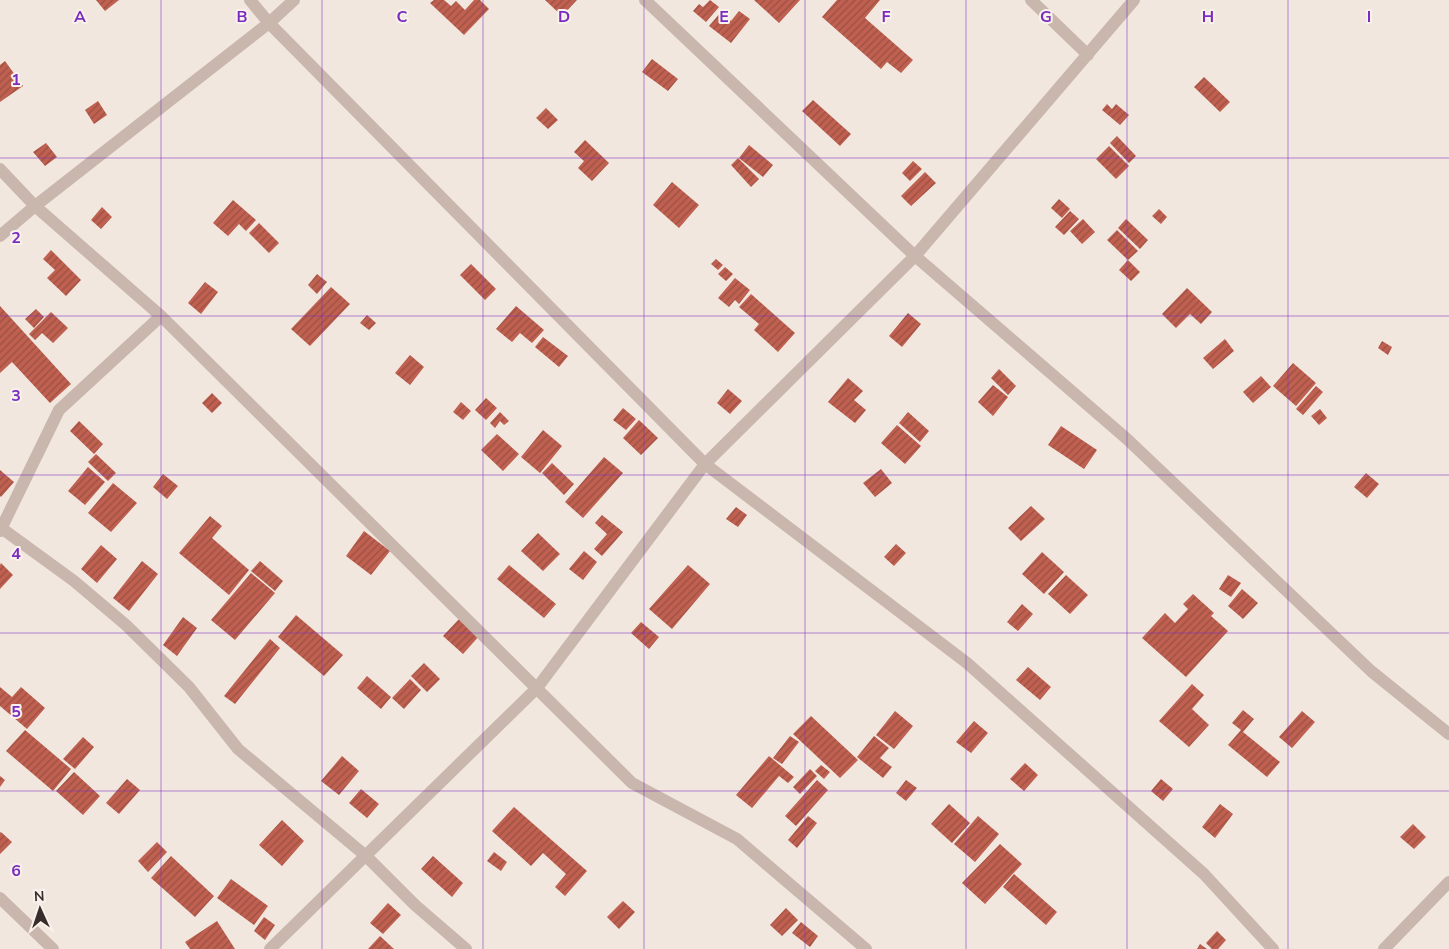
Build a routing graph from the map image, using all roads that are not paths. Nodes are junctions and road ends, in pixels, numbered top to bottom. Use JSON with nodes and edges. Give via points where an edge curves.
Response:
{"nodes":[{"id":1,"x":250,"y":0,"type":"edge"},
{"id":2,"x":294,"y":0,"type":"edge"},
{"id":3,"x":645,"y":0,"type":"edge"},
{"id":4,"x":1031,"y":0,"type":"edge"},
{"id":5,"x":1134,"y":0,"type":"edge"},
{"id":6,"x":269,"y":23,"type":"junction"},
{"id":7,"x":1088,"y":55,"type":"junction"},
{"id":8,"x":0,"y":168,"type":"edge"},
{"id":9,"x":35,"y":206,"type":"junction"},
{"id":10,"x":0,"y":236,"type":"edge"},
{"id":11,"x":915,"y":256,"type":"junction"},
{"id":12,"x":161,"y":316,"type":"junction"},
{"id":13,"x":705,"y":464,"type":"junction"},
{"id":14,"x":1,"y":529,"type":"edge"},
{"id":15,"x":537,"y":688,"type":"junction"},
{"id":16,"x":1449,"y":734,"type":"edge"},
{"id":17,"x":366,"y":856,"type":"junction"},
{"id":18,"x":1449,"y":882,"type":"edge"},
{"id":19,"x":0,"y":898,"type":"edge"},
{"id":20,"x":53,"y":949,"type":"edge"},
{"id":21,"x":270,"y":949,"type":"edge"},
{"id":22,"x":466,"y":949,"type":"edge"},
{"id":23,"x":866,"y":949,"type":"edge"},
{"id":24,"x":1273,"y":949,"type":"edge"},
{"id":25,"x":1384,"y":949,"type":"edge"}],
"edges":[{"from":1,"to":6,"type":"street"},
{"from":2,"to":6,"type":"street"},
{"from":3,"to":11,"type":"street"},
{"from":4,"to":7,"type":"street"},
{"from":5,"to":7,"type":"street"},
{"from":6,"to":9,"type":"street"},
{"from":6,"to":13,"type":"street"},
{"from":7,"to":11,"type":"street"},
{"from":8,"to":9,"type":"street"},
{"from":9,"to":10,"type":"street"},
{"from":9,"to":12,"type":"street"},
{"from":11,"to":13,"type":"street"},
{"from":11,"to":16,"type":"street","via":[[1127,439],[1372,671]]},
{"from":12,"to":14,"type":"street","via":[[59,410]]},
{"from":12,"to":15,"type":"street"},
{"from":13,"to":15,"type":"street"},
{"from":13,"to":24,"type":"street","via":[[967,663],[1204,874]]},
{"from":14,"to":17,"type":"street","via":[[74,581],[126,625],[189,687],[238,749]]},
{"from":15,"to":17,"type":"street"},
{"from":15,"to":23,"type":"street","via":[[632,783],[737,839]]},
{"from":17,"to":21,"type":"street"},
{"from":17,"to":22,"type":"street","via":[[415,905]]},
{"from":18,"to":25,"type":"street"},
{"from":19,"to":20,"type":"street"}]}
